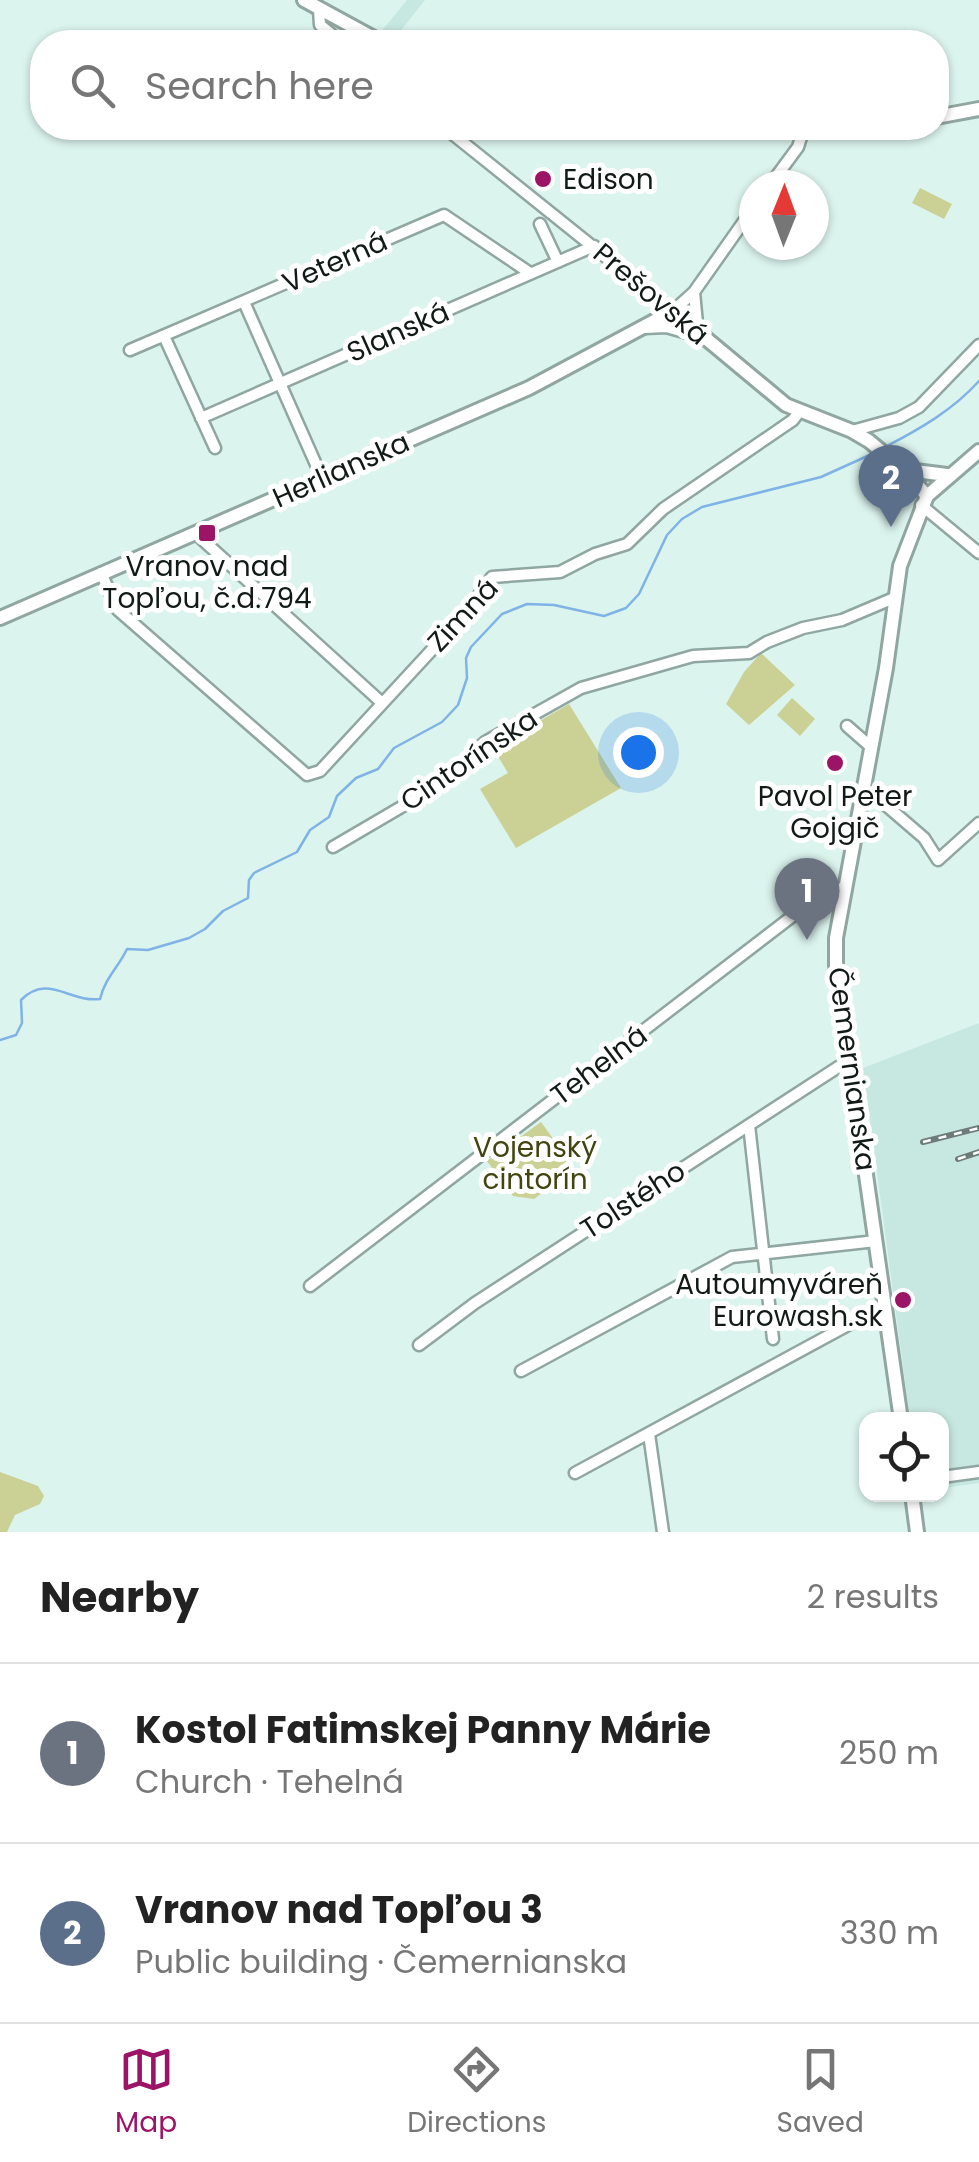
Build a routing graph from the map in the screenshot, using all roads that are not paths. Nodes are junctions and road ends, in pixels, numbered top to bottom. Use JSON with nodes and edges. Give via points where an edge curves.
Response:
{"nodes":[{"id":1,"x":304,"y":0,"type":"edge"},
{"id":2,"x":319,"y":10,"type":"junction"},
{"id":3,"x":326,"y":30,"type":"edge"},
{"id":4,"x":358,"y":30,"type":"edge"},
{"id":5,"x":979,"y":109,"type":"edge"},
{"id":6,"x":949,"y":114,"type":"edge"},
{"id":7,"x":460,"y":140,"type":"edge"},
{"id":8,"x":800,"y":140,"type":"edge"},
{"id":9,"x":781,"y":170,"type":"edge"},
{"id":10,"x":540,"y":224,"type":"dead end"},
{"id":11,"x":739,"y":229,"type":"edge"},
{"id":12,"x":594,"y":246,"type":"junction"},
{"id":13,"x":558,"y":262,"type":"junction"},
{"id":14,"x":530,"y":274,"type":"junction"},
{"id":15,"x":694,"y":292,"type":"junction"},
{"id":16,"x":654,"y":295,"type":"junction"},
{"id":17,"x":244,"y":302,"type":"junction"},
{"id":18,"x":674,"y":311,"type":"junction"},
{"id":19,"x":644,"y":326,"type":"junction"},
{"id":20,"x":164,"y":336,"type":"junction"},
{"id":21,"x":701,"y":336,"type":"junction"},
{"id":22,"x":979,"y":345,"type":"edge"},
{"id":23,"x":130,"y":350,"type":"dead end"},
{"id":24,"x":278,"y":384,"type":"junction"},
{"id":25,"x":799,"y":412,"type":"junction"},
{"id":26,"x":202,"y":418,"type":"junction"},
{"id":27,"x":852,"y":430,"type":"junction"},
{"id":28,"x":215,"y":448,"type":"dead end"},
{"id":29,"x":979,"y":451,"type":"edge"},
{"id":30,"x":904,"y":470,"type":"junction"},
{"id":31,"x":947,"y":475,"type":"junction"},
{"id":32,"x":322,"y":478,"type":"junction"},
{"id":33,"x":924,"y":501,"type":"junction"},
{"id":34,"x":195,"y":533,"type":"junction"},
{"id":35,"x":979,"y":552,"type":"edge"},
{"id":36,"x":101,"y":573,"type":"junction"},
{"id":37,"x":894,"y":598,"type":"junction"},
{"id":38,"x":0,"y":618,"type":"edge"},
{"id":39,"x":381,"y":702,"type":"junction"},
{"id":40,"x":847,"y":726,"type":"dead end"},
{"id":41,"x":871,"y":747,"type":"junction"},
{"id":42,"x":874,"y":796,"type":"dead end"},
{"id":43,"x":979,"y":822,"type":"edge"},
{"id":44,"x":333,"y":847,"type":"dead end"},
{"id":45,"x":843,"y":888,"type":"junction"},
{"id":46,"x":849,"y":1060,"type":"junction"},
{"id":47,"x":748,"y":1124,"type":"junction"},
{"id":48,"x":876,"y":1241,"type":"junction"},
{"id":49,"x":765,"y":1254,"type":"junction"},
{"id":50,"x":310,"y":1286,"type":"dead end"},
{"id":51,"x":885,"y":1305,"type":"junction"},
{"id":52,"x":773,"y":1339,"type":"dead end"},
{"id":53,"x":419,"y":1345,"type":"dead end"},
{"id":54,"x":521,"y":1371,"type":"dead end"},
{"id":55,"x":900,"y":1412,"type":"edge"},
{"id":56,"x":650,"y":1434,"type":"junction"},
{"id":57,"x":979,"y":1472,"type":"edge"},
{"id":58,"x":575,"y":1473,"type":"dead end"},
{"id":59,"x":949,"y":1476,"type":"edge"},
{"id":60,"x":913,"y":1502,"type":"edge"},
{"id":61,"x":663,"y":1532,"type":"edge"},
{"id":62,"x":917,"y":1532,"type":"edge"}],
"edges":[{"from":1,"to":2,"type":"main road"},
{"from":2,"to":3,"type":"street"},
{"from":2,"to":4,"type":"main road"},
{"from":5,"to":6,"type":"main road"},
{"from":7,"to":12,"type":"street","name":"Prešovská"},
{"from":8,"to":9,"type":"street"},
{"from":10,"to":13,"type":"street"},
{"from":11,"to":15,"type":"street","name":"Herlianska"},
{"from":12,"to":13,"type":"street","name":"Slanská"},
{"from":12,"to":16,"type":"street","name":"Prešovská"},
{"from":13,"to":14,"type":"street","name":"Slanská"},
{"from":14,"to":17,"type":"street","name":"Veterná","via":[[444,215]]},
{"from":14,"to":24,"type":"street","name":"Slanská"},
{"from":15,"to":18,"type":"street","name":"Herlianska"},
{"from":15,"to":21,"type":"street"},
{"from":16,"to":18,"type":"street","name":"Prešovská"},
{"from":16,"to":19,"type":"street","via":[[655,311]]},
{"from":17,"to":20,"type":"street","name":"Veterná"},
{"from":17,"to":24,"type":"street"},
{"from":18,"to":19,"type":"main road","name":"Herlianska"},
{"from":18,"to":21,"type":"main road","name":"Prešovská"},
{"from":19,"to":21,"type":"street"},
{"from":19,"to":32,"type":"main road","name":"Herlianska","via":[[528,388]]},
{"from":20,"to":23,"type":"street","name":"Veterná"},
{"from":20,"to":26,"type":"street"},
{"from":21,"to":25,"type":"main road","name":"Prešovská"},
{"from":22,"to":27,"type":"street","via":[[919,407]]},
{"from":24,"to":26,"type":"street","name":"Slanská"},
{"from":24,"to":32,"type":"street"},
{"from":25,"to":27,"type":"main road","name":"Prešovská"},
{"from":25,"to":39,"type":"street","name":"Zimná","via":[[663,509],[628,544],[560,572],[492,577]]},
{"from":26,"to":28,"type":"street"},
{"from":27,"to":30,"type":"main road","name":"Prešovská"},
{"from":29,"to":31,"type":"main road","name":"Čemernianska"},
{"from":30,"to":31,"type":"main road"},
{"from":30,"to":33,"type":"main road","name":"Prešovská"},
{"from":31,"to":33,"type":"main road","name":"Čemernianska"},
{"from":32,"to":34,"type":"main road","name":"Herlianska"},
{"from":33,"to":35,"type":"street"},
{"from":33,"to":37,"type":"main road","name":"Čemernianska"},
{"from":34,"to":36,"type":"main road","name":"Herlianska"},
{"from":34,"to":39,"type":"street"},
{"from":36,"to":38,"type":"main road","name":"Herlianska"},
{"from":36,"to":39,"type":"street","name":"Zimná","via":[[118,610],[307,775],[320,771]]},
{"from":37,"to":41,"type":"main road","name":"Čemernianska"},
{"from":37,"to":44,"type":"street","name":"Cintorínska","via":[[803,628],[750,654],[693,656],[581,688],[485,742],[444,782]]},
{"from":40,"to":41,"type":"street"},
{"from":41,"to":45,"type":"main road","name":"Čemernianska"},
{"from":42,"to":43,"type":"street","via":[[924,838],[938,860]]},
{"from":45,"to":46,"type":"main road","name":"Čemernianska","via":[[836,954]]},
{"from":45,"to":50,"type":"street","name":"Tehelná","via":[[824,892]]},
{"from":46,"to":47,"type":"street","name":"Tolstého"},
{"from":46,"to":48,"type":"main road","name":"Čemernianska"},
{"from":47,"to":49,"type":"street"},
{"from":47,"to":53,"type":"street","name":"Tolstého"},
{"from":48,"to":49,"type":"street"},
{"from":48,"to":51,"type":"main road","name":"Čemernianska"},
{"from":49,"to":52,"type":"street"},
{"from":49,"to":54,"type":"street","via":[[732,1257]]},
{"from":51,"to":55,"type":"main road","name":"Čemernianska"},
{"from":51,"to":56,"type":"street"},
{"from":56,"to":58,"type":"street"},
{"from":56,"to":61,"type":"street"},
{"from":57,"to":59,"type":"street"},
{"from":60,"to":62,"type":"main road"}]}
